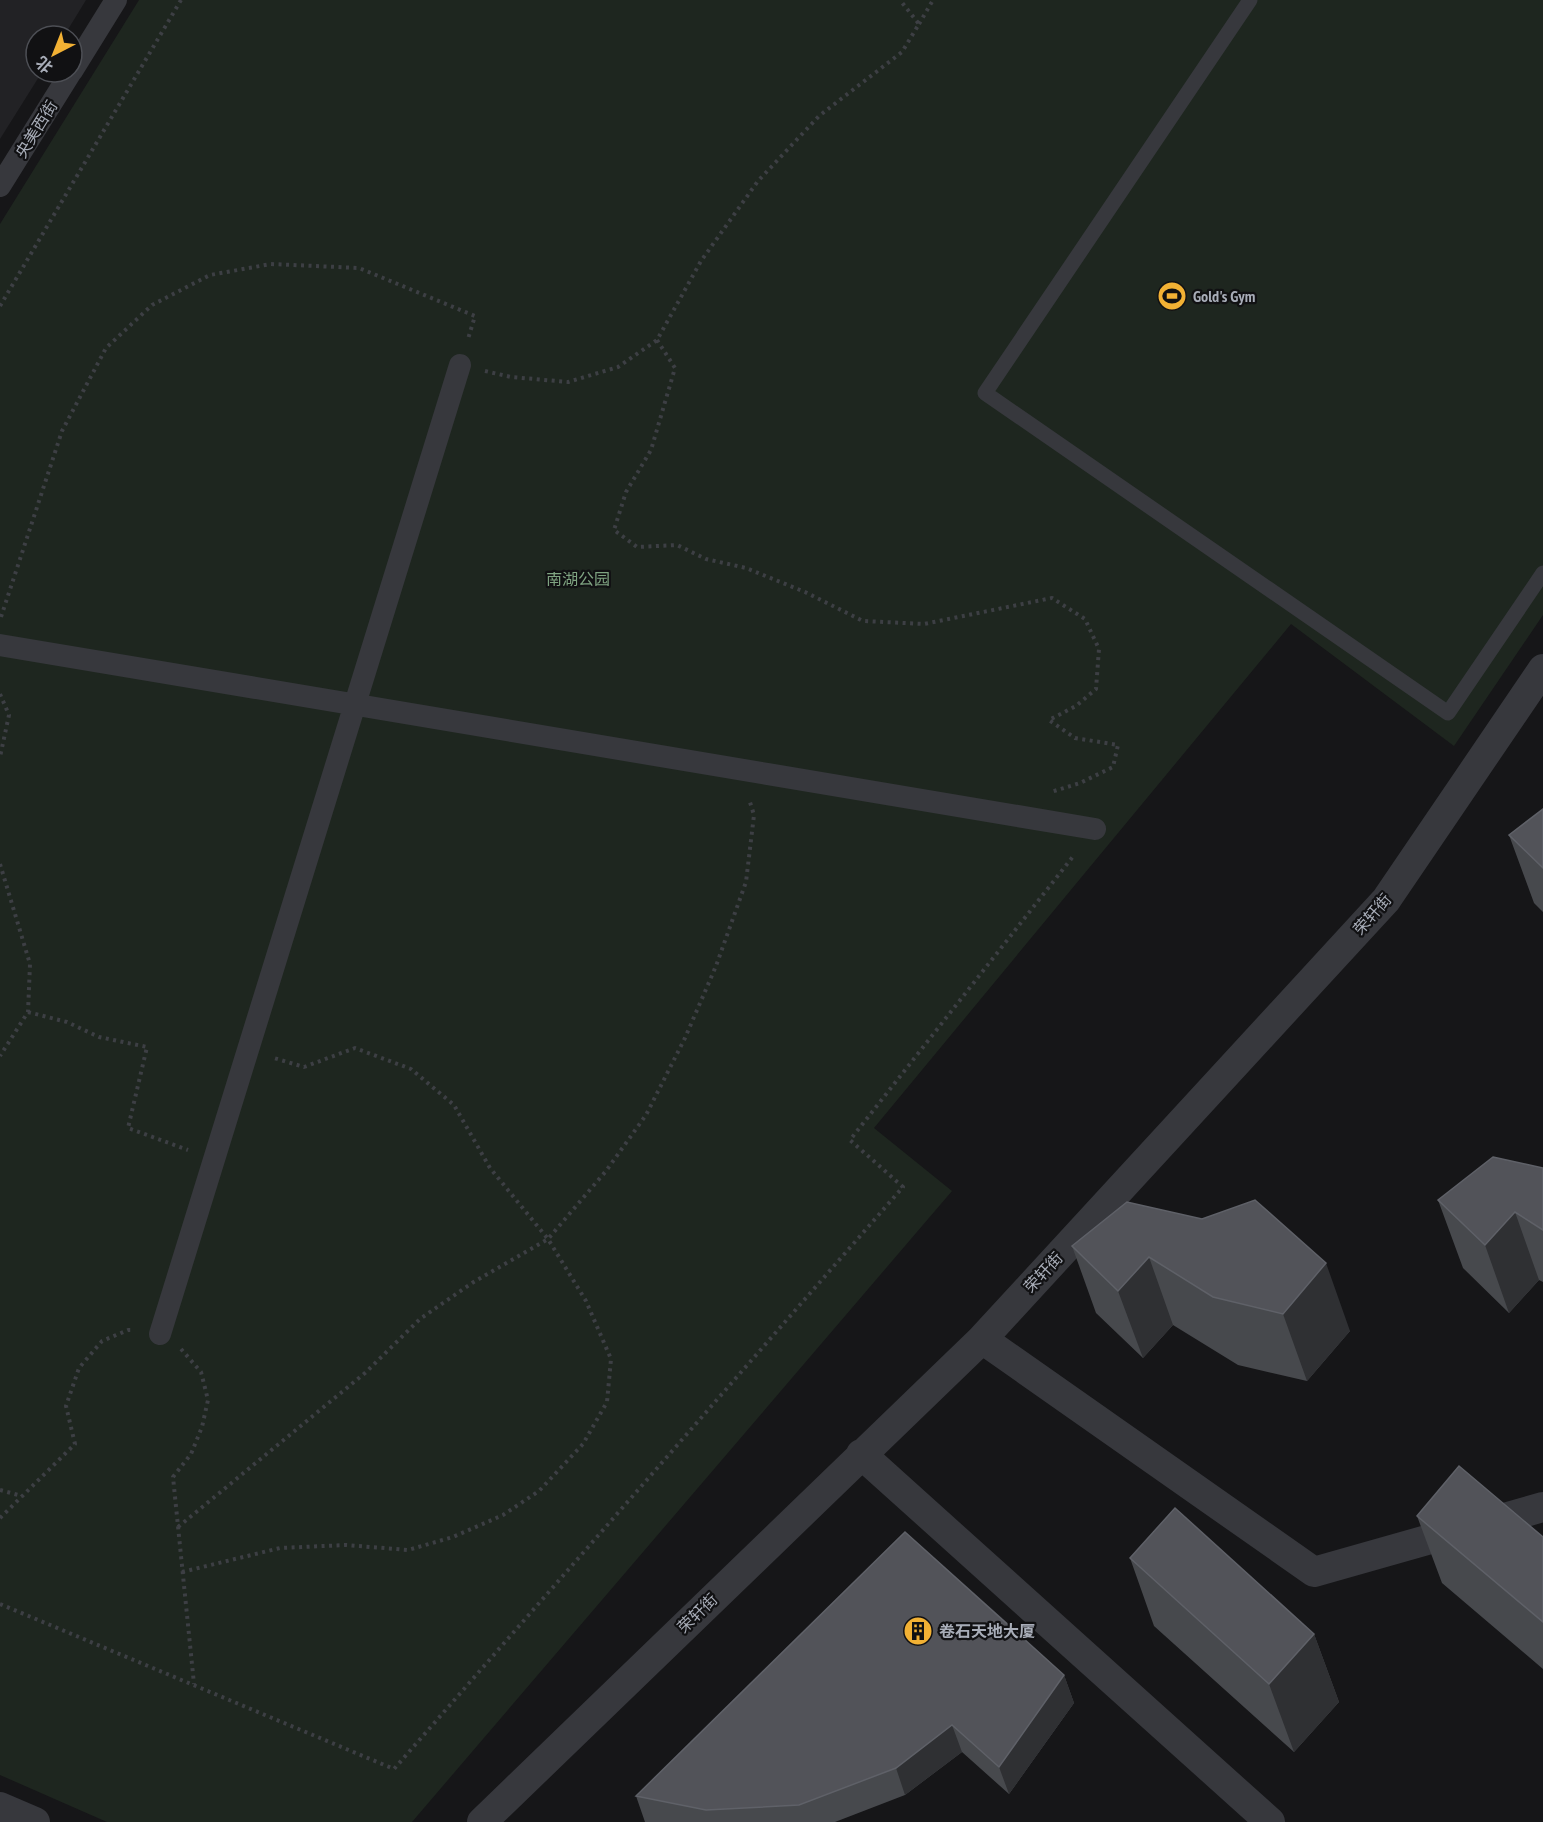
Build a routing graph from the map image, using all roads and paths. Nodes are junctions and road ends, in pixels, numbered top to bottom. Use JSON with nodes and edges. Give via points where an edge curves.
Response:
{"nodes":[{"id":1,"x":116,"y":0,"type":"edge"},
{"id":2,"x":181,"y":0,"type":"edge"},
{"id":3,"x":900,"y":0,"type":"edge"},
{"id":4,"x":933,"y":0,"type":"edge"},
{"id":5,"x":1250,"y":0,"type":"edge"},
{"id":6,"x":919,"y":24,"type":"junction"},
{"id":7,"x":84,"y":52,"type":"edge"},
{"id":8,"x":64,"y":84,"type":"edge"},
{"id":9,"x":0,"y":186,"type":"edge"},
{"id":10,"x":0,"y":306,"type":"edge"},
{"id":11,"x":657,"y":340,"type":"junction"},
{"id":12,"x":460,"y":365,"type":"junction"},
{"id":13,"x":1543,"y":573,"type":"edge"},
{"id":14,"x":0,"y":621,"type":"edge"},
{"id":15,"x":0,"y":645,"type":"edge"},
{"id":16,"x":1543,"y":669,"type":"edge"},
{"id":17,"x":0,"y":694,"type":"edge"},
{"id":18,"x":355,"y":704,"type":"junction"},
{"id":19,"x":0,"y":757,"type":"edge"},
{"id":20,"x":741,"y":769,"type":"junction"},
{"id":21,"x":1029,"y":818,"type":"junction"},
{"id":22,"x":1095,"y":829,"type":"joint"},
{"id":23,"x":0,"y":864,"type":"edge"},
{"id":24,"x":28,"y":1012,"type":"junction"},
{"id":25,"x":248,"y":1050,"type":"junction"},
{"id":26,"x":0,"y":1056,"type":"edge"},
{"id":27,"x":214,"y":1160,"type":"junction"},
{"id":28,"x":548,"y":1239,"type":"junction"},
{"id":29,"x":160,"y":1334,"type":"junction"},
{"id":30,"x":982,"y":1339,"type":"junction"},
{"id":31,"x":861,"y":1454,"type":"junction"},
{"id":32,"x":0,"y":1490,"type":"edge"},
{"id":33,"x":22,"y":1496,"type":"junction"},
{"id":34,"x":1543,"y":1507,"type":"edge"},
{"id":35,"x":0,"y":1518,"type":"edge"},
{"id":36,"x":178,"y":1527,"type":"junction"},
{"id":37,"x":182,"y":1572,"type":"junction"},
{"id":38,"x":0,"y":1604,"type":"edge"},
{"id":39,"x":194,"y":1684,"type":"junction"},
{"id":40,"x":0,"y":1807,"type":"edge"},
{"id":41,"x":35,"y":1822,"type":"edge"},
{"id":42,"x":482,"y":1822,"type":"edge"},
{"id":43,"x":1270,"y":1822,"type":"edge"}],
"edges":[{"from":1,"to":7,"type":"street","name":"央美西街"},
{"from":2,"to":10,"type":"path"},
{"from":3,"to":6,"type":"path"},
{"from":4,"to":6,"type":"path"},
{"from":5,"to":13,"type":"lane","via":[[984,393],[1448,713]]},
{"from":6,"to":11,"type":"path","via":[[902,52],[819,116],[758,181],[701,261]]},
{"from":8,"to":9,"type":"street","name":"央美西街"},
{"from":11,"to":12,"type":"path","via":[[618,366],[568,382],[511,377]]},
{"from":11,"to":21,"type":"path","via":[[675,368],[651,450],[626,492],[614,530],[638,547],[677,545],[706,559],[746,568],[805,592],[863,621],[924,624],[1052,598],[1085,619],[1099,649],[1096,690],[1050,720],[1075,738],[1118,745],[1113,767],[1038,797]]},
{"from":12,"to":14,"type":"path","via":[[475,315],[359,268],[271,264],[210,274],[153,305],[106,348],[62,431]]},
{"from":12,"to":18,"type":"street"},
{"from":15,"to":18,"type":"street"},
{"from":16,"to":30,"type":"street","name":"荣轩街","via":[[1386,900]]},
{"from":17,"to":19,"type":"path","via":[[9,715]]},
{"from":18,"to":20,"type":"street"},
{"from":18,"to":25,"type":"street"},
{"from":20,"to":21,"type":"street"},
{"from":20,"to":28,"type":"path","via":[[754,815],[746,882],[716,966],[646,1115],[606,1171]]},
{"from":21,"to":22,"type":"street"},
{"from":22,"to":39,"type":"path","via":[[850,1140],[903,1187],[394,1768]]},
{"from":23,"to":24,"type":"path","via":[[30,964]]},
{"from":24,"to":26,"type":"path"},
{"from":24,"to":27,"type":"path","via":[[67,1022],[99,1037],[147,1047],[128,1128]]},
{"from":25,"to":27,"type":"street"},
{"from":25,"to":28,"type":"path","via":[[304,1067],[356,1048],[411,1069],[454,1106],[490,1168]]},
{"from":27,"to":29,"type":"street"},
{"from":28,"to":36,"type":"path","via":[[420,1319],[365,1373]]},
{"from":28,"to":37,"type":"path","via":[[586,1301],[611,1359],[607,1402],[583,1444],[539,1491],[503,1515],[453,1537],[408,1550],[346,1545],[280,1548]]},
{"from":29,"to":33,"type":"path","via":[[128,1330],[102,1341],[79,1368],[66,1406],[75,1444]]},
{"from":29,"to":36,"type":"path","via":[[183,1350],[201,1372],[208,1400],[191,1454],[173,1477]]},
{"from":30,"to":31,"type":"street","name":"荣轩街"},
{"from":30,"to":34,"type":"street","via":[[1314,1572]]},
{"from":31,"to":42,"type":"street","name":"荣轩街"},
{"from":31,"to":43,"type":"street"},
{"from":32,"to":33,"type":"path"},
{"from":33,"to":35,"type":"path"},
{"from":36,"to":37,"type":"path"},
{"from":37,"to":39,"type":"path"},
{"from":38,"to":39,"type":"path"},
{"from":40,"to":41,"type":"street"}]}
